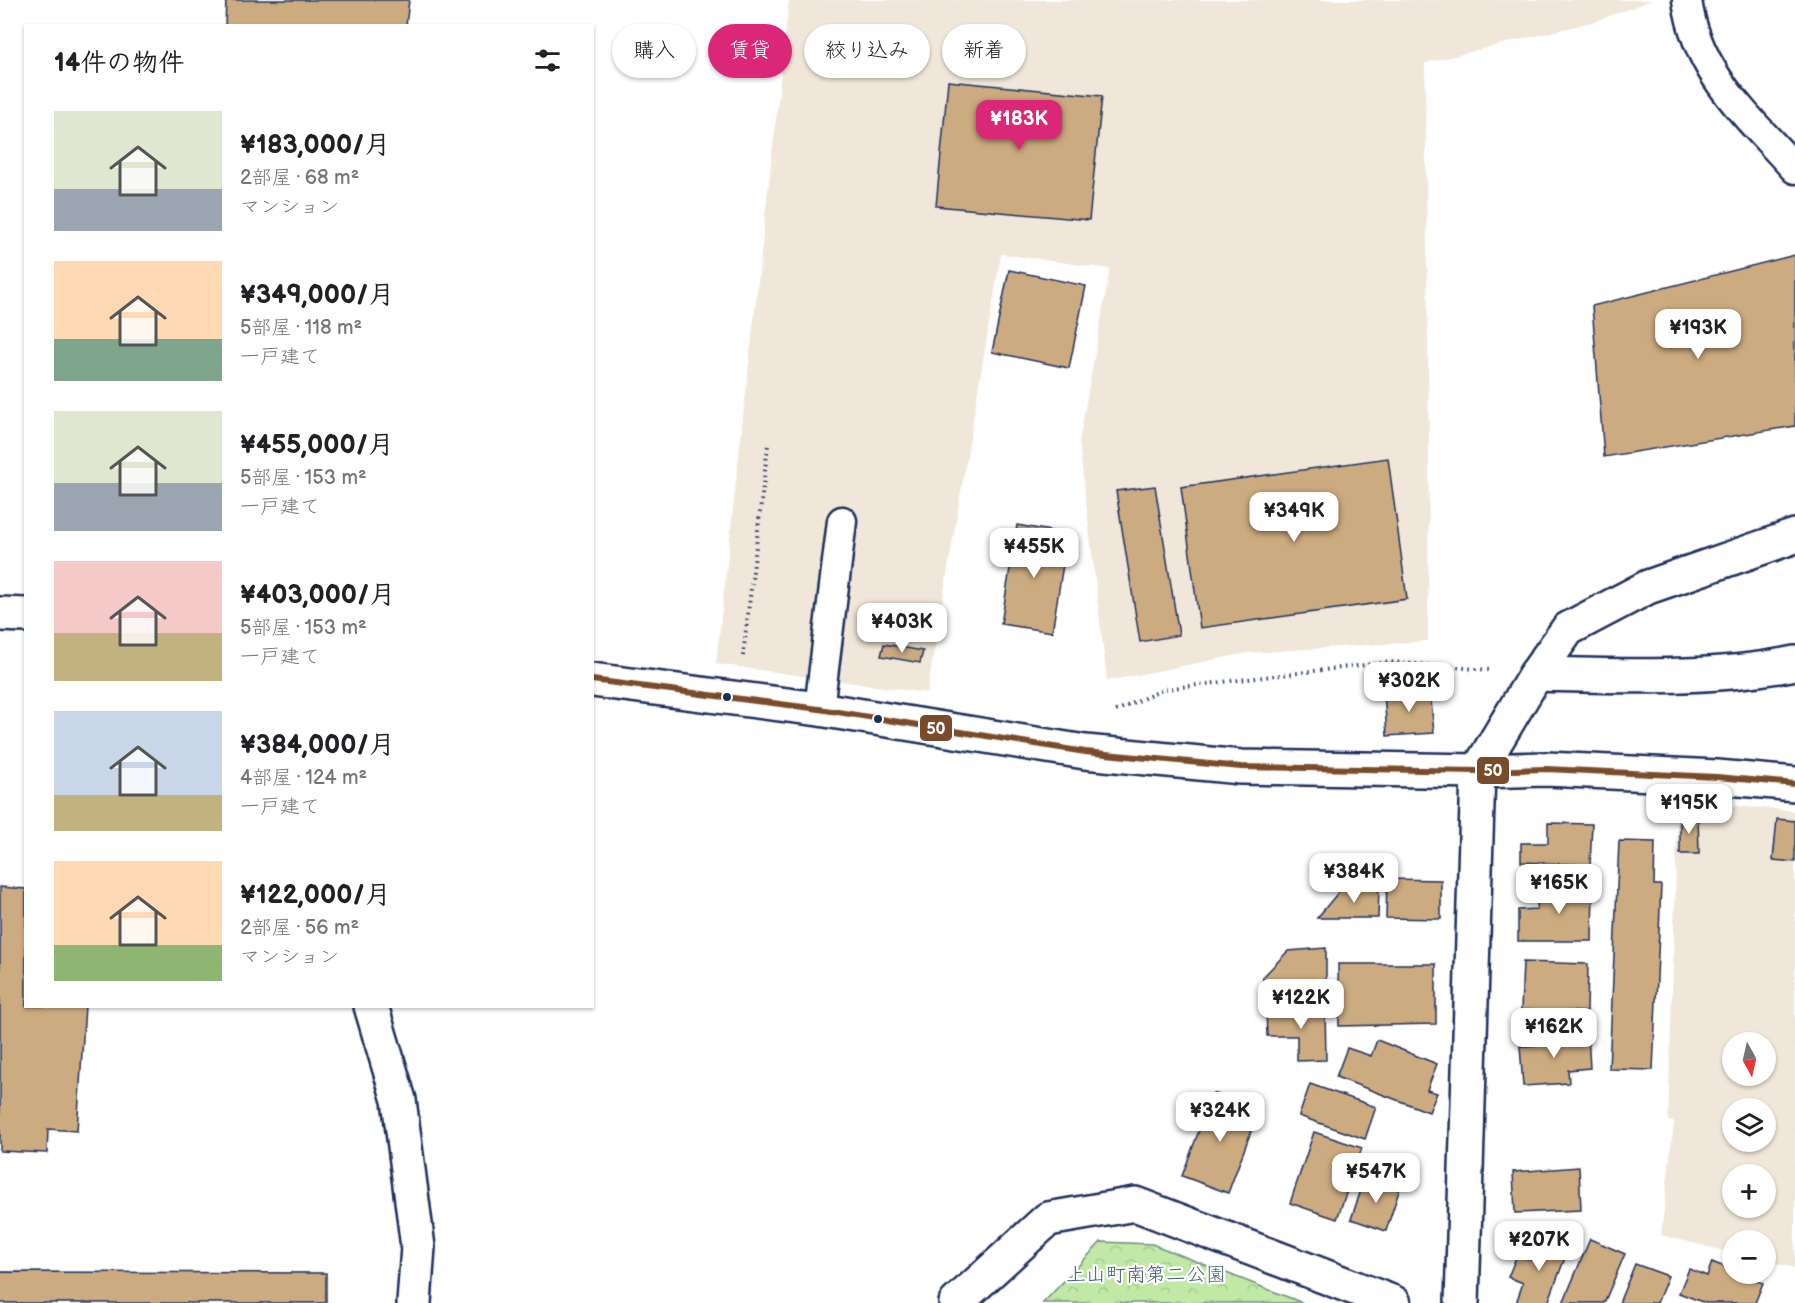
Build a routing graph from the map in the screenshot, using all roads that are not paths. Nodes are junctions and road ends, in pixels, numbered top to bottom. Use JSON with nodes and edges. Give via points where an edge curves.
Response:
{"nodes":[{"id":1,"x":1687,"y":0,"type":"edge"},
{"id":2,"x":1795,"y":169,"type":"edge"},
{"id":3,"x":842,"y":521,"type":"dead end"},
{"id":4,"x":1795,"y":536,"type":"edge"},
{"id":5,"x":0,"y":614,"type":"edge"},
{"id":6,"x":24,"y":615,"type":"edge"},
{"id":7,"x":1795,"y":663,"type":"edge"},
{"id":8,"x":1536,"y":674,"type":"junction"},
{"id":9,"x":594,"y":680,"type":"edge"},
{"id":10,"x":819,"y":709,"type":"junction"},
{"id":11,"x":1478,"y":771,"type":"junction"},
{"id":12,"x":1795,"y":784,"type":"edge"},
{"id":13,"x":372,"y":1008,"type":"edge"},
{"id":14,"x":414,"y":1303,"type":"edge"},
{"id":15,"x":956,"y":1303,"type":"edge"},
{"id":16,"x":1394,"y":1303,"type":"edge"},
{"id":17,"x":1462,"y":1303,"type":"edge"}],
"edges":[{"from":1,"to":2,"type":"lane","via":[[1690,27],[1713,76]]},
{"from":3,"to":10,"type":"lane"},
{"from":4,"to":8,"type":"street","via":[[1648,587],[1568,629]]},
{"from":5,"to":6,"type":"street"},
{"from":7,"to":8,"type":"street","via":[[1747,672],[1655,676]]},
{"from":8,"to":11,"type":"street"},
{"from":9,"to":10,"type":"street"},
{"from":10,"to":11,"type":"street","via":[[1085,752],[1241,767]]},
{"from":11,"to":12,"type":"street","via":[[1557,769]]},
{"from":11,"to":17,"type":"street"},
{"from":13,"to":14,"type":"street","via":[[399,1101],[418,1247]]},
{"from":15,"to":16,"type":"street","via":[[1048,1219],[1135,1204]]}]}
